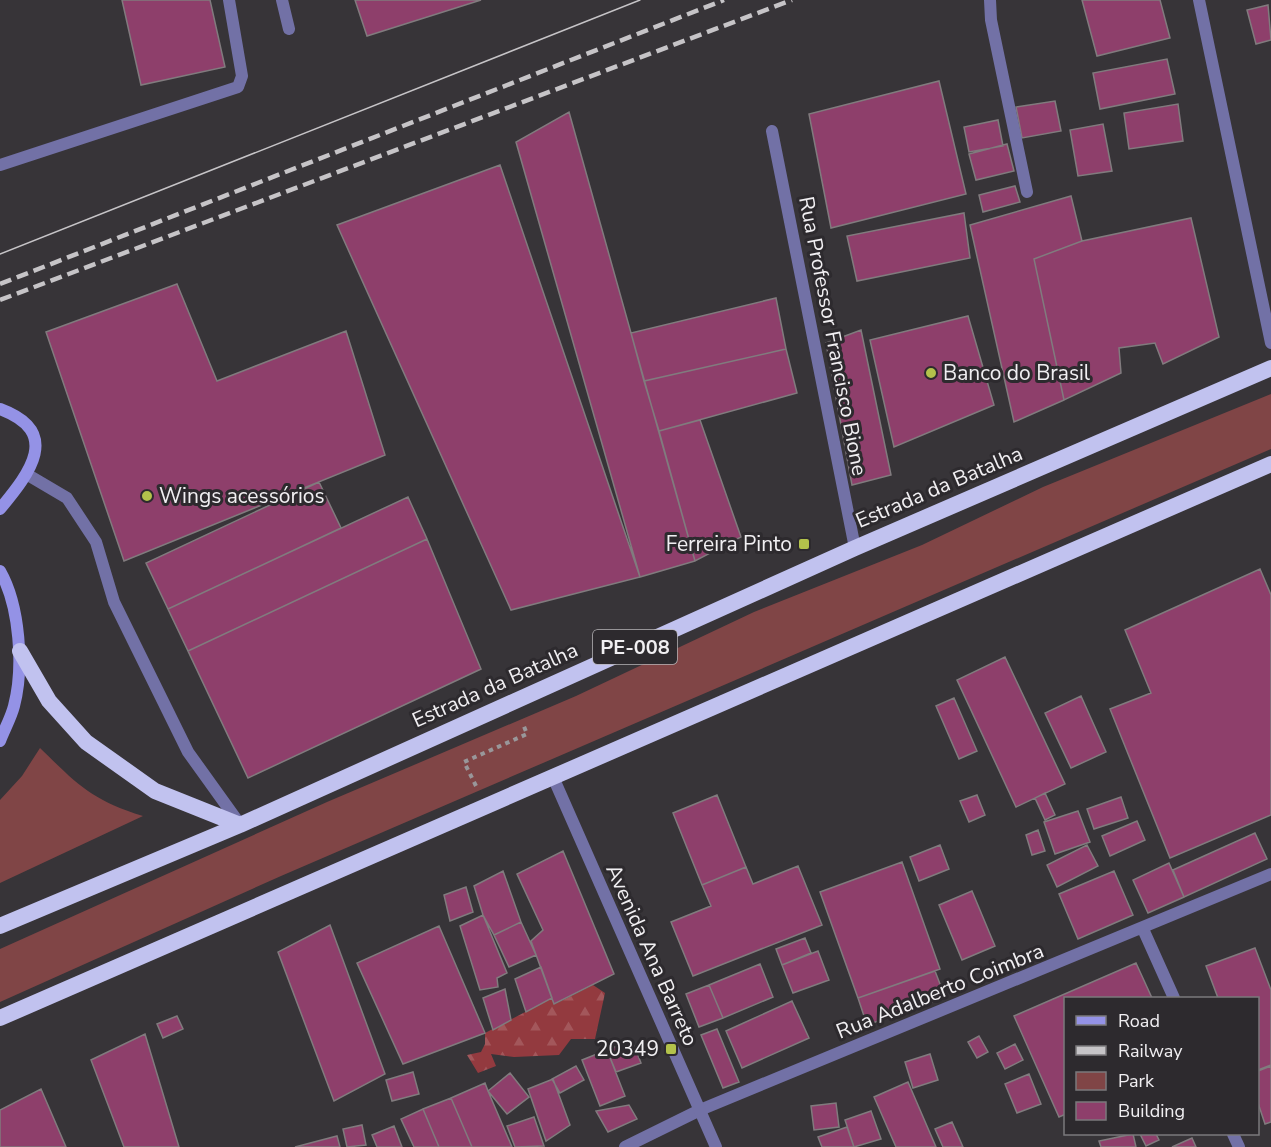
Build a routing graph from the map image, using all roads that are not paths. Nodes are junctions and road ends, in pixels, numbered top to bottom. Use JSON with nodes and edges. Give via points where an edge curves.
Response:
{"nodes":[{"id":1,"x":229,"y":0,"type":"edge"},
{"id":2,"x":282,"y":0,"type":"edge"},
{"id":3,"x":990,"y":0,"type":"edge"},
{"id":4,"x":1199,"y":0,"type":"edge"},
{"id":5,"x":289,"y":29,"type":"dead end"},
{"id":6,"x":772,"y":131,"type":"dead end"},
{"id":7,"x":0,"y":165,"type":"edge"},
{"id":8,"x":1027,"y":192,"type":"dead end"},
{"id":9,"x":1271,"y":343,"type":"edge"},
{"id":10,"x":1271,"y":368,"type":"edge"},
{"id":11,"x":0,"y":409,"type":"edge"},
{"id":12,"x":1271,"y":464,"type":"edge"},
{"id":13,"x":28,"y":475,"type":"junction"},
{"id":14,"x":0,"y":509,"type":"edge"},
{"id":15,"x":855,"y":548,"type":"junction"},
{"id":16,"x":0,"y":571,"type":"edge"},
{"id":17,"x":20,"y":651,"type":"junction"},
{"id":18,"x":0,"y":741,"type":"edge"},
{"id":19,"x":554,"y":777,"type":"junction"},
{"id":20,"x":240,"y":825,"type":"junction"},
{"id":21,"x":1271,"y":874,"type":"edge"},
{"id":22,"x":0,"y":926,"type":"edge"},
{"id":23,"x":1143,"y":929,"type":"junction"},
{"id":24,"x":1173,"y":997,"type":"edge"},
{"id":25,"x":0,"y":1018,"type":"edge"},
{"id":26,"x":700,"y":1110,"type":"junction"},
{"id":27,"x":625,"y":1147,"type":"edge"},
{"id":28,"x":716,"y":1147,"type":"edge"}],
"edges":[{"from":1,"to":7,"type":"street","via":[[242,76],[238,87]]},
{"from":2,"to":5,"type":"street"},
{"from":3,"to":8,"type":"street"},
{"from":4,"to":9,"type":"street"},
{"from":6,"to":15,"type":"street","name":"Rua Professor Francisco Bione"},
{"from":10,"to":15,"type":"highway","name":"Estrada da Batalha","number":"PE-008"},
{"from":11,"to":13,"type":"main road","via":[[19,417],[34,434],[36,449]]},
{"from":12,"to":19,"type":"highway"},
{"from":13,"to":14,"type":"main road"},
{"from":13,"to":20,"type":"street","via":[[67,498],[96,542],[114,602],[188,752]]},
{"from":15,"to":20,"type":"highway","name":"Estrada da Batalha","number":"PE-008"},
{"from":16,"to":17,"type":"main road","via":[[7,584]]},
{"from":17,"to":18,"type":"main road","via":[[14,706]]},
{"from":17,"to":20,"type":"highway","via":[[49,701],[86,742],[155,791]]},
{"from":19,"to":25,"type":"highway"},
{"from":19,"to":26,"type":"street","name":"Avenida Ana Barreto"},
{"from":20,"to":22,"type":"highway","name":"Estrada da Batalha","number":"PE-008"},
{"from":21,"to":23,"type":"street","name":"Rua Adalberto Coimbra"},
{"from":23,"to":24,"type":"street"},
{"from":23,"to":26,"type":"street","name":"Rua Adalberto Coimbra"},
{"from":26,"to":27,"type":"street","name":"Rua Adalberto Coimbra"},
{"from":26,"to":28,"type":"street","name":"Avenida Ana Barreto"}]}
